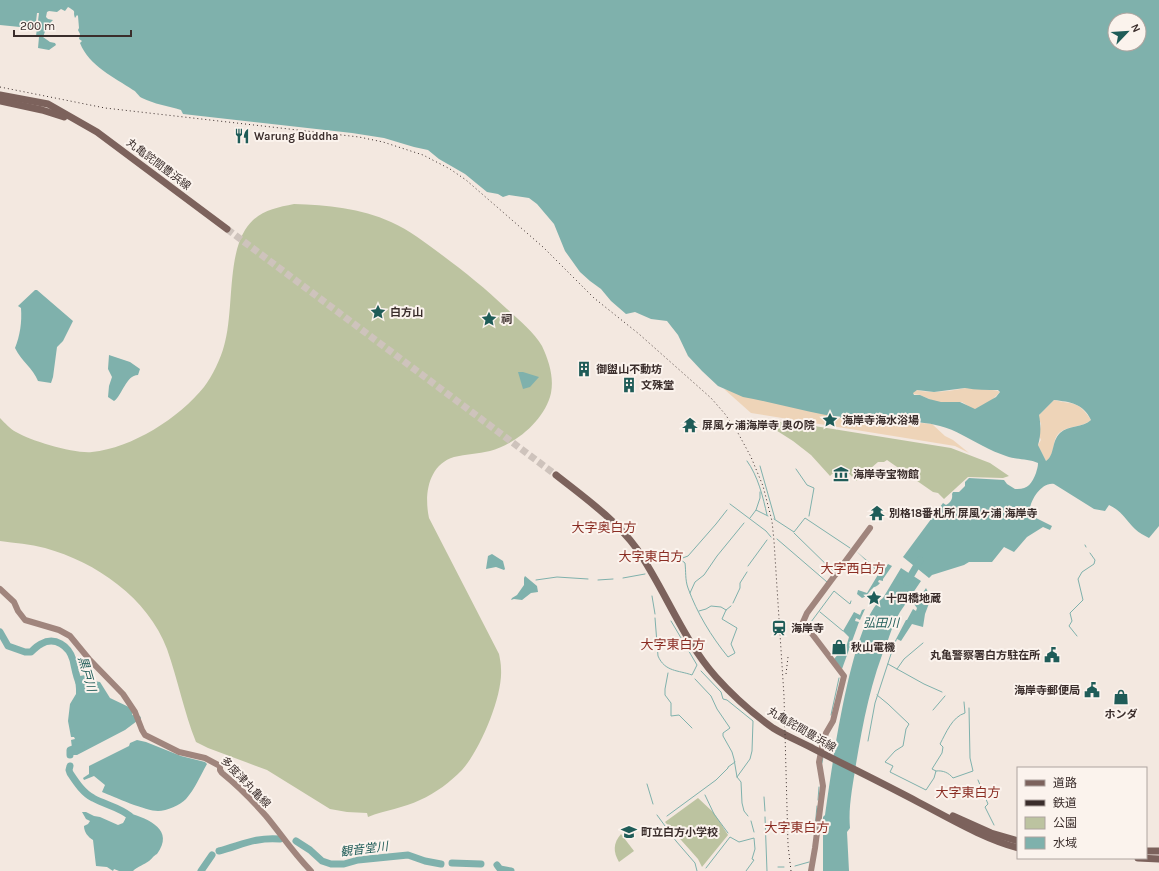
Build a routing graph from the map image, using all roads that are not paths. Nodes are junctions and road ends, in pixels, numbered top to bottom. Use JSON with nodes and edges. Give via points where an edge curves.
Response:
{"nodes":[{"id":1,"x":0,"y":95,"type":"edge"},
{"id":2,"x":0,"y":101,"type":"edge"},
{"id":3,"x":76,"y":120,"type":"junction"},
{"id":4,"x":227,"y":229,"type":"tunnel mouth"},
{"id":5,"x":556,"y":475,"type":"tunnel mouth"},
{"id":6,"x":870,"y":528,"type":"dead end"},
{"id":7,"x":0,"y":589,"type":"edge"},
{"id":8,"x":918,"y":801,"type":"junction"},
{"id":9,"x":1017,"y":841,"type":"edge"},
{"id":10,"x":1017,"y":848,"type":"edge"},
{"id":11,"x":1147,"y":851,"type":"edge"},
{"id":12,"x":1159,"y":851,"type":"edge"},
{"id":13,"x":1147,"y":858,"type":"edge"},
{"id":14,"x":1159,"y":859,"type":"edge"},
{"id":15,"x":311,"y":871,"type":"edge"},
{"id":16,"x":811,"y":871,"type":"edge"}],
"edges":[{"from":1,"to":3,"type":"main road","name":"丸亀詫間豊浜線","via":[[48,104]]},
{"from":2,"to":3,"type":"main road","name":"丸亀詫間豊浜線"},
{"from":3,"to":4,"type":"main road","name":"丸亀詫間豊浜線","via":[[97,132]]},
{"from":5,"to":8,"type":"main road","name":"丸亀詫間豊浜線","via":[[606,515],[625,534],[637,549],[699,654],[716,677],[740,702],[775,729]]},
{"from":6,"to":16,"type":"main road","via":[[803,622],[844,676],[819,762],[822,786]]},
{"from":7,"to":15,"type":"main road","name":"多度津丸亀線","via":[[14,602],[25,620],[70,636],[88,659],[123,694],[136,712],[145,735],[179,752],[205,758],[220,766],[222,773],[246,794]]},
{"from":8,"to":9,"type":"main road","via":[[991,833]]},
{"from":8,"to":10,"type":"main road","via":[[976,833]]},
{"from":11,"to":12,"type":"main road"},
{"from":13,"to":14,"type":"main road"}]}
